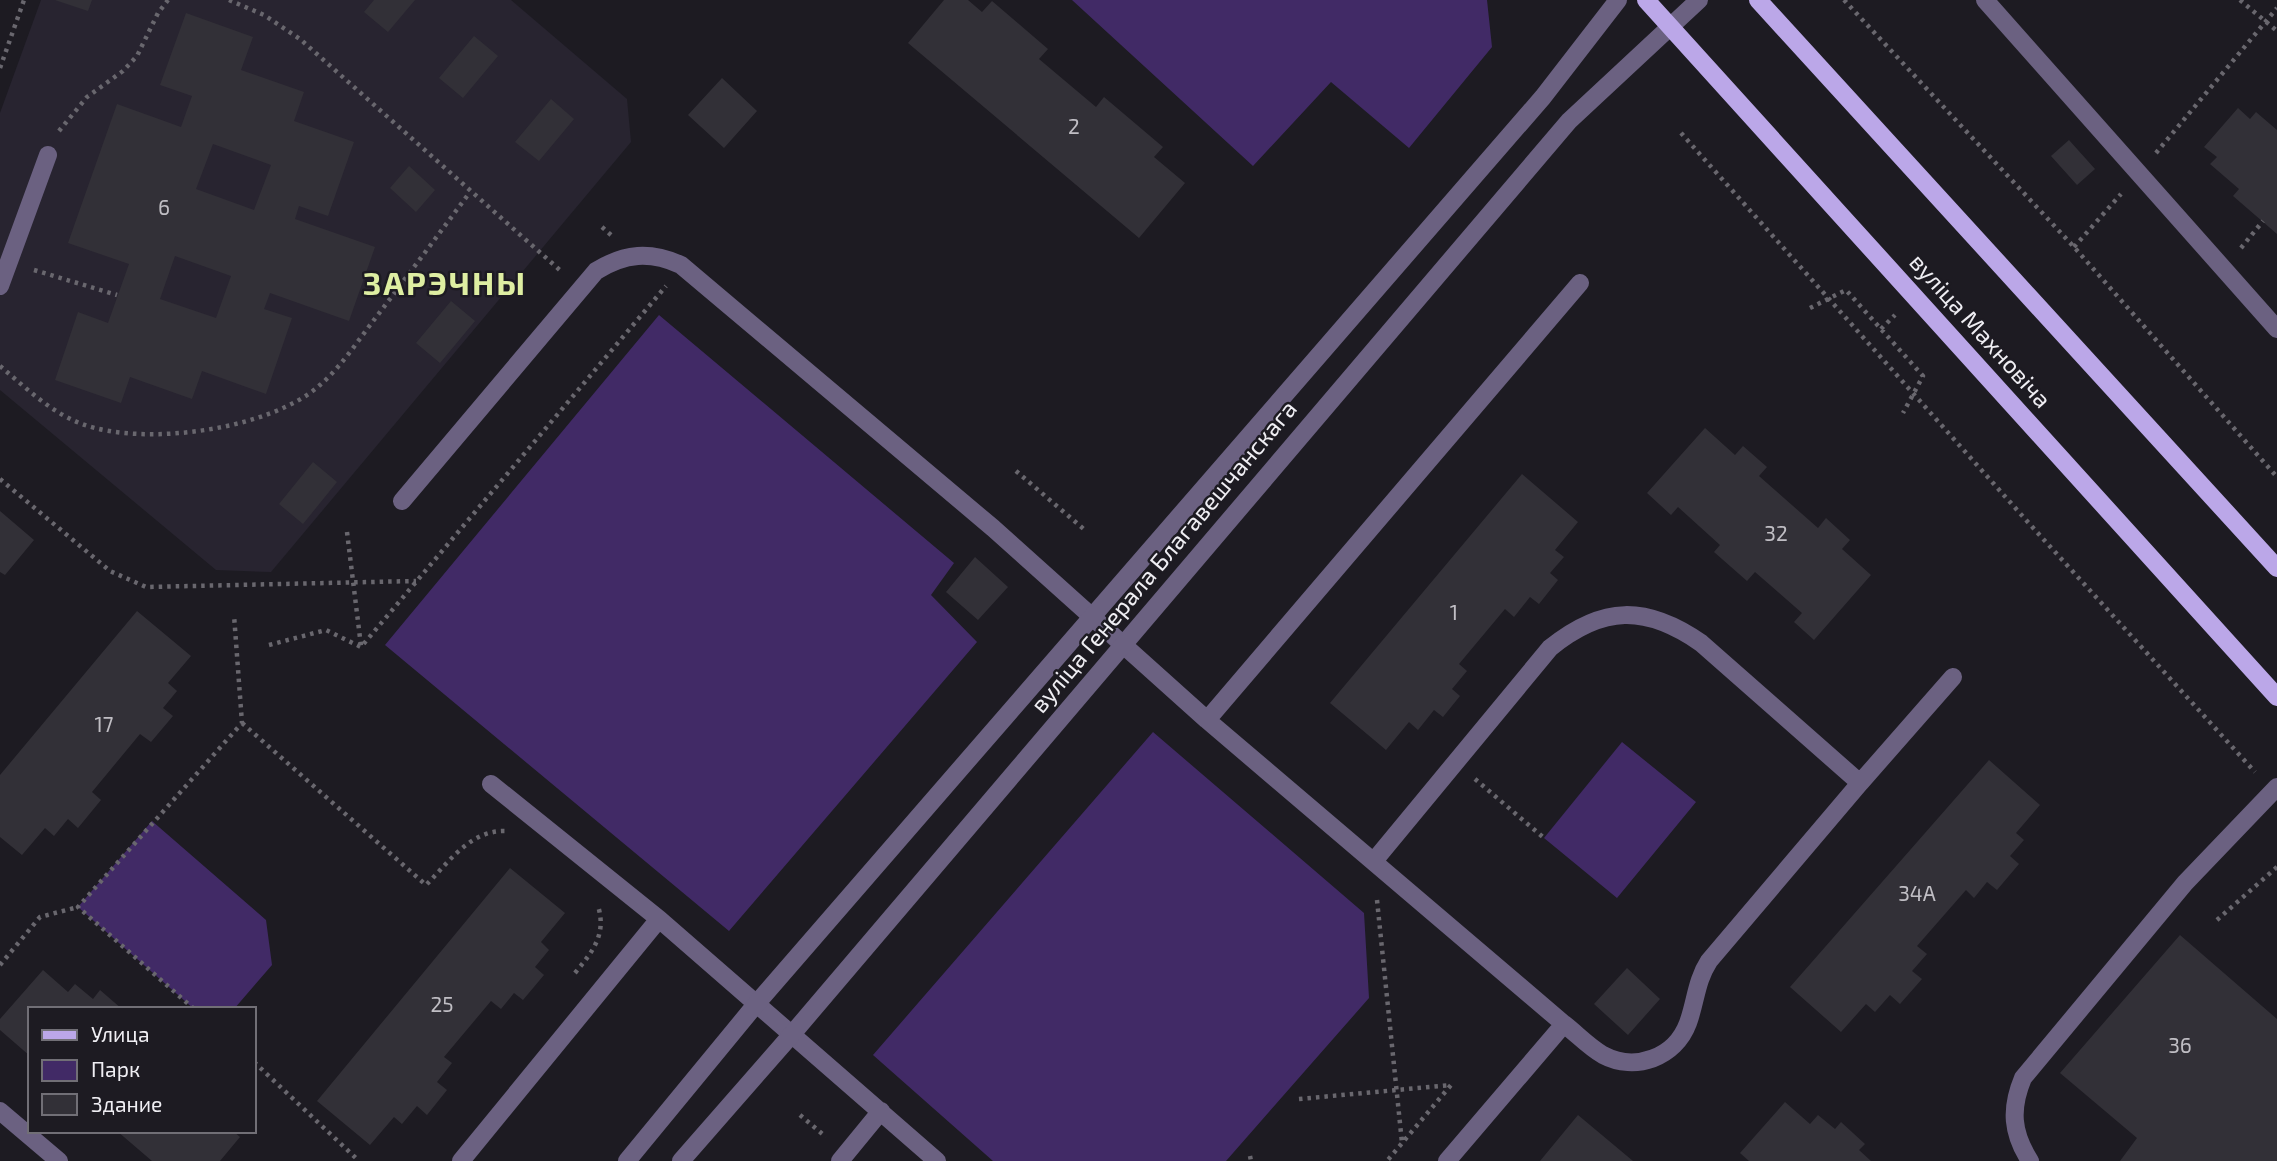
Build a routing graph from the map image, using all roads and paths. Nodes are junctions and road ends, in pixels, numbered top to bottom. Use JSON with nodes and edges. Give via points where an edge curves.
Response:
{"nodes":[{"id":1,"x":24,"y":0,"type":"edge"},
{"id":2,"x":168,"y":0,"type":"edge"},
{"id":3,"x":229,"y":0,"type":"edge"},
{"id":4,"x":1618,"y":0,"type":"edge"},
{"id":5,"x":1646,"y":0,"type":"edge"},
{"id":6,"x":1699,"y":0,"type":"edge"},
{"id":7,"x":1758,"y":0,"type":"edge"},
{"id":8,"x":1844,"y":0,"type":"edge"},
{"id":9,"x":1985,"y":0,"type":"edge"},
{"id":10,"x":2240,"y":0,"type":"edge"},
{"id":11,"x":2277,"y":8,"type":"edge"},
{"id":12,"x":2266,"y":21,"type":"junction"},
{"id":13,"x":1670,"y":27,"type":"junction"},
{"id":14,"x":2277,"y":30,"type":"edge"},
{"id":15,"x":0,"y":68,"type":"edge"},
{"id":16,"x":1681,"y":133,"type":"dead end"},
{"id":17,"x":48,"y":155,"type":"joint"},
{"id":18,"x":2138,"y":174,"type":"junction"},
{"id":19,"x":470,"y":192,"type":"junction"},
{"id":20,"x":2263,"y":221,"type":"dead end"},
{"id":21,"x":2074,"y":247,"type":"junction"},
{"id":22,"x":2239,"y":252,"type":"dead end"},
{"id":23,"x":9,"y":262,"type":"junction"},
{"id":24,"x":563,"y":272,"type":"dead end"},
{"id":25,"x":668,"y":283,"type":"dead end"},
{"id":26,"x":1580,"y":283,"type":"dead end"},
{"id":27,"x":0,"y":286,"type":"edge"},
{"id":28,"x":117,"y":295,"type":"dead end"},
{"id":29,"x":1829,"y":299,"type":"junction"},
{"id":30,"x":1810,"y":308,"type":"dead end"},
{"id":31,"x":2277,"y":329,"type":"edge"},
{"id":32,"x":0,"y":366,"type":"edge"},
{"id":33,"x":1914,"y":395,"type":"junction"},
{"id":34,"x":1903,"y":413,"type":"dead end"},
{"id":35,"x":1016,"y":471,"type":"dead end"},
{"id":36,"x":2277,"y":477,"type":"edge"},
{"id":37,"x":0,"y":479,"type":"edge"},
{"id":38,"x":402,"y":500,"type":"dead end"},
{"id":39,"x":1086,"y":531,"type":"dead end"},
{"id":40,"x":347,"y":532,"type":"dead end"},
{"id":41,"x":2277,"y":568,"type":"edge"},
{"id":42,"x":417,"y":581,"type":"junction"},
{"id":43,"x":354,"y":583,"type":"junction"},
{"id":44,"x":234,"y":615,"type":"dead end"},
{"id":45,"x":1092,"y":617,"type":"junction"},
{"id":46,"x":1121,"y":644,"type":"junction"},
{"id":47,"x":269,"y":645,"type":"dead end"},
{"id":48,"x":361,"y":647,"type":"junction"},
{"id":49,"x":1953,"y":677,"type":"dead end"},
{"id":50,"x":2277,"y":696,"type":"edge"},
{"id":51,"x":1207,"y":720,"type":"junction"},
{"id":52,"x":242,"y":723,"type":"junction"},
{"id":53,"x":1455,"y":761,"type":"junction"},
{"id":54,"x":1860,"y":783,"type":"junction"},
{"id":55,"x":491,"y":785,"type":"dead end"},
{"id":56,"x":2275,"y":789,"type":"edge"},
{"id":57,"x":509,"y":831,"type":"dead end"},
{"id":58,"x":1544,"y":838,"type":"dead end"},
{"id":59,"x":1374,"y":861,"type":"junction"},
{"id":60,"x":2277,"y":867,"type":"edge"},
{"id":61,"x":1376,"y":891,"type":"dead end"},
{"id":62,"x":594,"y":899,"type":"dead end"},
{"id":63,"x":78,"y":907,"type":"junction"},
{"id":64,"x":659,"y":919,"type":"junction"},
{"id":65,"x":2217,"y":920,"type":"dead end"},
{"id":66,"x":0,"y":965,"type":"edge"},
{"id":67,"x":569,"y":981,"type":"dead end"},
{"id":68,"x":757,"y":1003,"type":"junction"},
{"id":69,"x":192,"y":1007,"type":"edge"},
{"id":70,"x":1564,"y":1024,"type":"junction"},
{"id":71,"x":793,"y":1033,"type":"junction"},
{"id":72,"x":256,"y":1064,"type":"edge"},
{"id":73,"x":1396,"y":1090,"type":"junction"},
{"id":74,"x":1299,"y":1099,"type":"dead end"},
{"id":75,"x":0,"y":1111,"type":"edge"},
{"id":76,"x":881,"y":1111,"type":"junction"},
{"id":77,"x":1402,"y":1143,"type":"junction"},
{"id":78,"x":59,"y":1161,"type":"edge"},
{"id":79,"x":359,"y":1161,"type":"edge"},
{"id":80,"x":461,"y":1161,"type":"edge"},
{"id":81,"x":627,"y":1161,"type":"edge"},
{"id":82,"x":681,"y":1161,"type":"edge"},
{"id":83,"x":840,"y":1161,"type":"edge"},
{"id":84,"x":937,"y":1161,"type":"edge"},
{"id":85,"x":1387,"y":1161,"type":"edge"},
{"id":86,"x":1447,"y":1161,"type":"edge"},
{"id":87,"x":2030,"y":1161,"type":"edge"}],
"edges":[{"from":1,"to":15,"type":"path"},
{"from":2,"to":17,"type":"path","via":[[137,56],[72,113]]},
{"from":3,"to":19,"type":"path","via":[[264,15],[300,39]]},
{"from":4,"to":45,"type":"street","via":[[1543,97]]},
{"from":5,"to":13,"type":"main road","name":"вуліца Махновіча"},
{"from":6,"to":13,"type":"street","name":"вуліца Генерала Благавешчанскага"},
{"from":7,"to":41,"type":"main road"},
{"from":8,"to":21,"type":"path"},
{"from":9,"to":18,"type":"street"},
{"from":10,"to":12,"type":"path"},
{"from":11,"to":12,"type":"path"},
{"from":12,"to":14,"type":"path"},
{"from":12,"to":18,"type":"path"},
{"from":13,"to":46,"type":"street","name":"вуліца Генерала Благавешчанскага","via":[[1569,121]]},
{"from":13,"to":50,"type":"main road","name":"вуліца Махновіча"},
{"from":16,"to":29,"type":"path"},
{"from":17,"to":23,"type":"street"},
{"from":18,"to":21,"type":"path"},
{"from":18,"to":31,"type":"street"},
{"from":19,"to":24,"type":"path"},
{"from":19,"to":32,"type":"path","via":[[337,369],[303,399],[265,416],[162,434],[120,434],[61,414]]},
{"from":20,"to":22,"type":"path"},
{"from":21,"to":36,"type":"path"},
{"from":23,"to":27,"type":"street"},
{"from":23,"to":28,"type":"path"},
{"from":25,"to":42,"type":"path"},
{"from":26,"to":51,"type":"street"},
{"from":29,"to":30,"type":"path"},
{"from":29,"to":33,"type":"path"},
{"from":29,"to":33,"type":"path","via":[[1846,290],[1923,376]]},
{"from":33,"to":34,"type":"path"},
{"from":33,"to":56,"type":"path"},
{"from":35,"to":39,"type":"path"},
{"from":37,"to":43,"type":"path","via":[[100,563],[132,583],[158,589]]},
{"from":38,"to":45,"type":"street","via":[[590,276],[622,257],[659,256],[691,272]]},
{"from":40,"to":43,"type":"path"},
{"from":42,"to":43,"type":"path"},
{"from":42,"to":48,"type":"path"},
{"from":43,"to":48,"type":"path"},
{"from":44,"to":52,"type":"path"},
{"from":45,"to":46,"type":"street"},
{"from":45,"to":68,"type":"street"},
{"from":46,"to":51,"type":"street"},
{"from":46,"to":71,"type":"street","name":"вуліца Генерала Благавешчанскага"},
{"from":47,"to":48,"type":"path","via":[[326,630]]},
{"from":49,"to":54,"type":"street"},
{"from":51,"to":59,"type":"street"},
{"from":52,"to":57,"type":"path","via":[[426,885],[468,842],[494,831]]},
{"from":52,"to":63,"type":"path"},
{"from":53,"to":54,"type":"street","via":[[1550,648],[1589,624],[1633,614],[1655,617],[1701,643]]},
{"from":53,"to":58,"type":"path"},
{"from":53,"to":59,"type":"street"},
{"from":54,"to":70,"type":"street","via":[[1709,961],[1696,987],[1687,1025],[1669,1050],[1643,1062],[1616,1060],[1591,1047]]},
{"from":55,"to":64,"type":"street"},
{"from":56,"to":87,"type":"street","via":[[2185,883],[2023,1078],[2013,1112],[2015,1131]]},
{"from":59,"to":70,"type":"street"},
{"from":60,"to":65,"type":"path"},
{"from":61,"to":73,"type":"path"},
{"from":62,"to":67,"type":"path","via":[[601,918],[599,940]]},
{"from":63,"to":66,"type":"path","via":[[40,916]]},
{"from":63,"to":69,"type":"path"},
{"from":64,"to":68,"type":"street"},
{"from":64,"to":80,"type":"street"},
{"from":68,"to":71,"type":"street"},
{"from":68,"to":81,"type":"street"},
{"from":70,"to":86,"type":"street"},
{"from":71,"to":76,"type":"street"},
{"from":71,"to":82,"type":"street","name":"вуліца Генерала Благавешчанскага"},
{"from":72,"to":79,"type":"path"},
{"from":73,"to":74,"type":"path"},
{"from":73,"to":77,"type":"path"},
{"from":73,"to":77,"type":"path","via":[[1451,1085]]},
{"from":75,"to":78,"type":"street"},
{"from":76,"to":83,"type":"street"},
{"from":76,"to":84,"type":"street"},
{"from":77,"to":85,"type":"path"}]}
